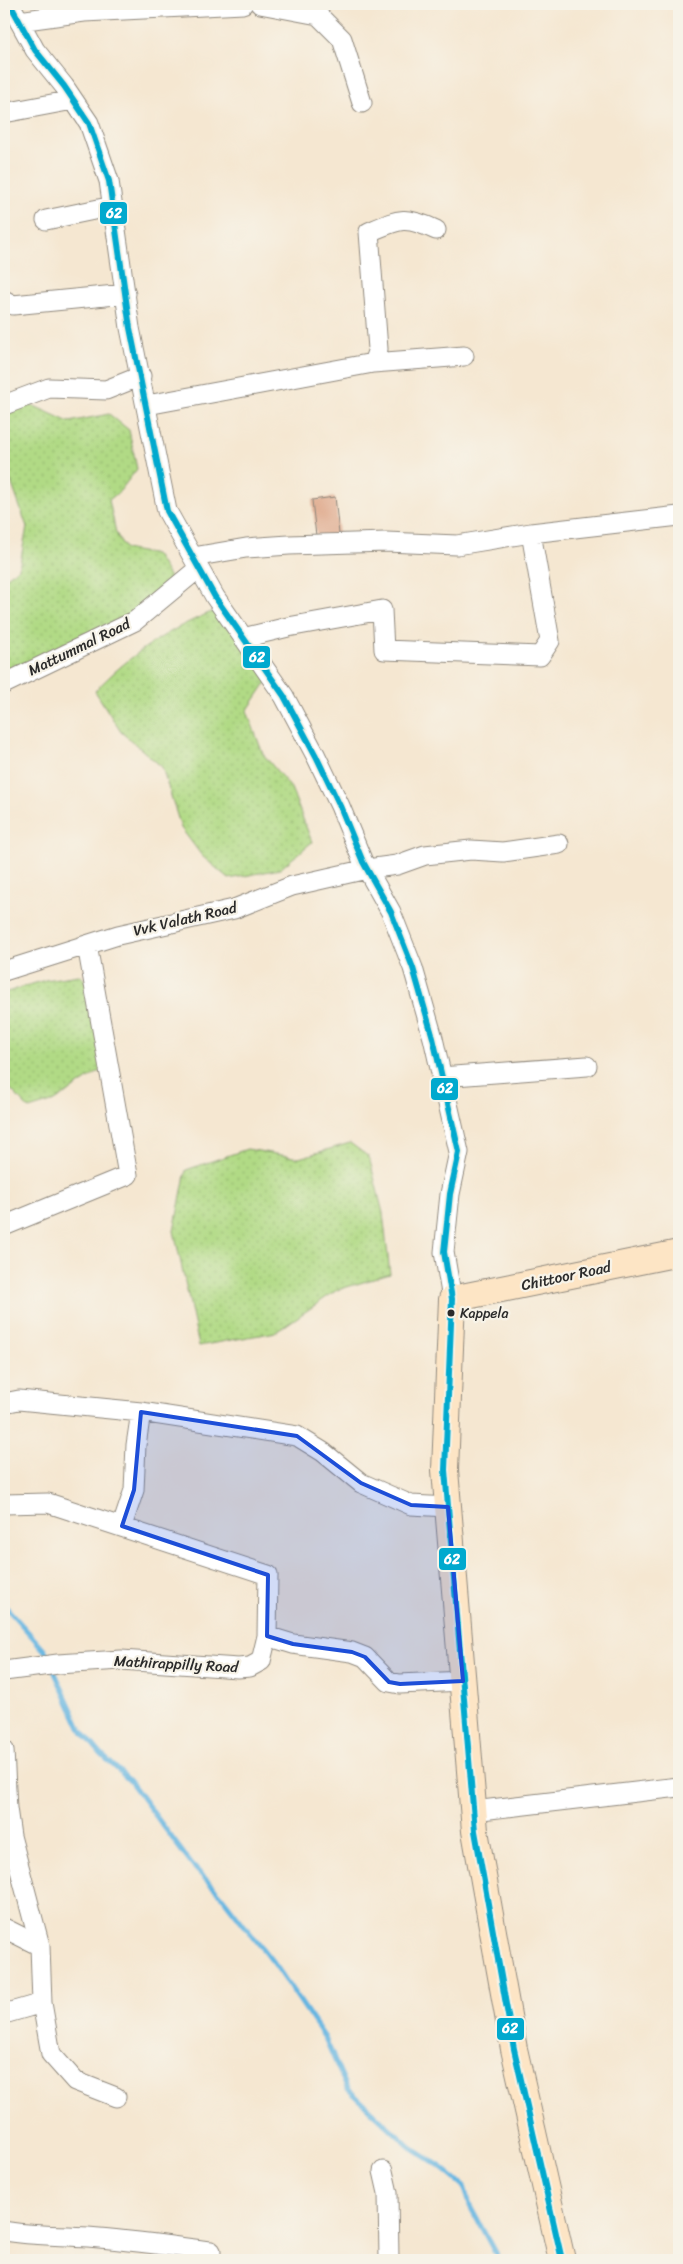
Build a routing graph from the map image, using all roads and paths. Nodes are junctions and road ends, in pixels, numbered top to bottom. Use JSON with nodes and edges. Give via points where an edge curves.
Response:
{"nodes":[{"id":1,"x":10,"y":4,"type":"edge"},
{"id":2,"x":243,"y":4,"type":"edge"},
{"id":3,"x":260,"y":4,"type":"edge"},
{"id":4,"x":19,"y":21,"type":"junction"},
{"id":5,"x":73,"y":100,"type":"junction"},
{"id":6,"x":362,"y":102,"type":"dead end"},
{"id":7,"x":4,"y":113,"type":"edge"},
{"id":8,"x":114,"y":206,"type":"junction"},
{"id":9,"x":46,"y":220,"type":"dead end"},
{"id":10,"x":436,"y":230,"type":"dead end"},
{"id":11,"x":126,"y":294,"type":"junction"},
{"id":12,"x":4,"y":300,"type":"edge"},
{"id":13,"x":464,"y":356,"type":"dead end"},
{"id":14,"x":373,"y":363,"type":"junction"},
{"id":15,"x":141,"y":376,"type":"junction"},
{"id":16,"x":4,"y":405,"type":"edge"},
{"id":17,"x":146,"y":405,"type":"junction"},
{"id":18,"x":679,"y":516,"type":"edge"},
{"id":19,"x":531,"y":533,"type":"junction"},
{"id":20,"x":196,"y":563,"type":"junction"},
{"id":21,"x":243,"y":638,"type":"junction"},
{"id":22,"x":4,"y":684,"type":"edge"},
{"id":23,"x":559,"y":844,"type":"dead end"},
{"id":24,"x":367,"y":869,"type":"junction"},
{"id":25,"x":87,"y":945,"type":"junction"},
{"id":26,"x":4,"y":972,"type":"edge"},
{"id":27,"x":587,"y":1066,"type":"dead end"},
{"id":28,"x":441,"y":1077,"type":"junction"},
{"id":29,"x":4,"y":1226,"type":"edge"},
{"id":30,"x":679,"y":1253,"type":"edge"},
{"id":31,"x":452,"y":1299,"type":"junction"},
{"id":32,"x":4,"y":1403,"type":"edge"},
{"id":33,"x":141,"y":1412,"type":"junction"},
{"id":34,"x":4,"y":1504,"type":"edge"},
{"id":35,"x":448,"y":1507,"type":"junction"},
{"id":36,"x":122,"y":1526,"type":"junction"},
{"id":37,"x":267,"y":1636,"type":"junction"},
{"id":38,"x":4,"y":1671,"type":"edge"},
{"id":39,"x":464,"y":1681,"type":"junction"},
{"id":40,"x":4,"y":1750,"type":"edge"},
{"id":41,"x":679,"y":1787,"type":"edge"},
{"id":42,"x":473,"y":1811,"type":"junction"},
{"id":43,"x":4,"y":1928,"type":"edge"},
{"id":44,"x":40,"y":1946,"type":"junction"},
{"id":45,"x":42,"y":2003,"type":"junction"},
{"id":46,"x":4,"y":2014,"type":"edge"},
{"id":47,"x":116,"y":2097,"type":"dead end"},
{"id":48,"x":383,"y":2170,"type":"dead end"},
{"id":49,"x":4,"y":2231,"type":"edge"},
{"id":50,"x":209,"y":2260,"type":"edge"},
{"id":51,"x":389,"y":2260,"type":"edge"},
{"id":52,"x":562,"y":2260,"type":"edge"}],
"edges":[{"from":1,"to":4,"type":"street"},
{"from":2,"to":4,"type":"street","via":[[84,12]]},
{"from":3,"to":6,"type":"street","via":[[318,15],[342,39]]},
{"from":4,"to":5,"type":"street","via":[[35,50]]},
{"from":5,"to":7,"type":"street"},
{"from":5,"to":8,"type":"street","via":[[89,123],[110,181]]},
{"from":8,"to":9,"type":"street"},
{"from":8,"to":11,"type":"street"},
{"from":10,"to":14,"type":"street","via":[[418,221],[398,220],[369,232],[378,349]]},
{"from":11,"to":12,"type":"street","via":[[13,305]]},
{"from":11,"to":15,"type":"street"},
{"from":13,"to":14,"type":"street"},
{"from":14,"to":17,"type":"street"},
{"from":15,"to":16,"type":"street","via":[[106,390],[48,388]]},
{"from":15,"to":17,"type":"street"},
{"from":17,"to":20,"type":"street","via":[[167,511]]},
{"from":18,"to":19,"type":"street"},
{"from":19,"to":20,"type":"street","via":[[457,544],[386,542],[246,548]]},
{"from":19,"to":21,"type":"street","via":[[550,641],[540,656],[384,650],[382,610]]},
{"from":20,"to":21,"type":"street"},
{"from":20,"to":22,"type":"street","name":"Mattummal Road","via":[[135,621]]},
{"from":21,"to":24,"type":"street","via":[[284,696],[316,756]]},
{"from":23,"to":24,"type":"street","name":"Vvk Valath Road","via":[[503,852],[471,850],[425,855],[397,865]]},
{"from":24,"to":25,"type":"street","name":"Vvk Valath Road","via":[[292,886],[234,909]]},
{"from":24,"to":28,"type":"street","via":[[391,912],[413,968]]},
{"from":25,"to":26,"type":"street","name":"Vvk Valath Road"},
{"from":25,"to":29,"type":"street","via":[[128,1175]]},
{"from":27,"to":28,"type":"street"},
{"from":28,"to":31,"type":"street","via":[[459,1152],[450,1194],[444,1252]]},
{"from":30,"to":31,"type":"main road","name":"Chittoor Road"},
{"from":31,"to":35,"type":"main road","via":[[445,1470]]},
{"from":32,"to":33,"type":"street","via":[[20,1400]]},
{"from":33,"to":35,"type":"street","via":[[297,1436],[361,1482],[411,1505]]},
{"from":33,"to":36,"type":"street","via":[[134,1490]]},
{"from":34,"to":36,"type":"street","via":[[48,1503]]},
{"from":35,"to":39,"type":"main road"},
{"from":36,"to":37,"type":"street","name":"Mathirappilly Road","via":[[268,1575]]},
{"from":37,"to":38,"type":"street","name":"Mathirappilly Road","via":[[261,1661],[250,1667],[121,1660]]},
{"from":37,"to":39,"type":"street","via":[[366,1657],[389,1682]]},
{"from":39,"to":42,"type":"main road"},
{"from":40,"to":44,"type":"street","via":[[11,1836]]},
{"from":41,"to":42,"type":"street"},
{"from":42,"to":52,"type":"main road","via":[[514,2049]]},
{"from":43,"to":44,"type":"street"},
{"from":44,"to":45,"type":"street"},
{"from":45,"to":46,"type":"street"},
{"from":45,"to":47,"type":"street","via":[[51,2054],[75,2081]]},
{"from":48,"to":51,"type":"street","via":[[388,2193]]},
{"from":49,"to":50,"type":"street","via":[[211,2251]]}]}
